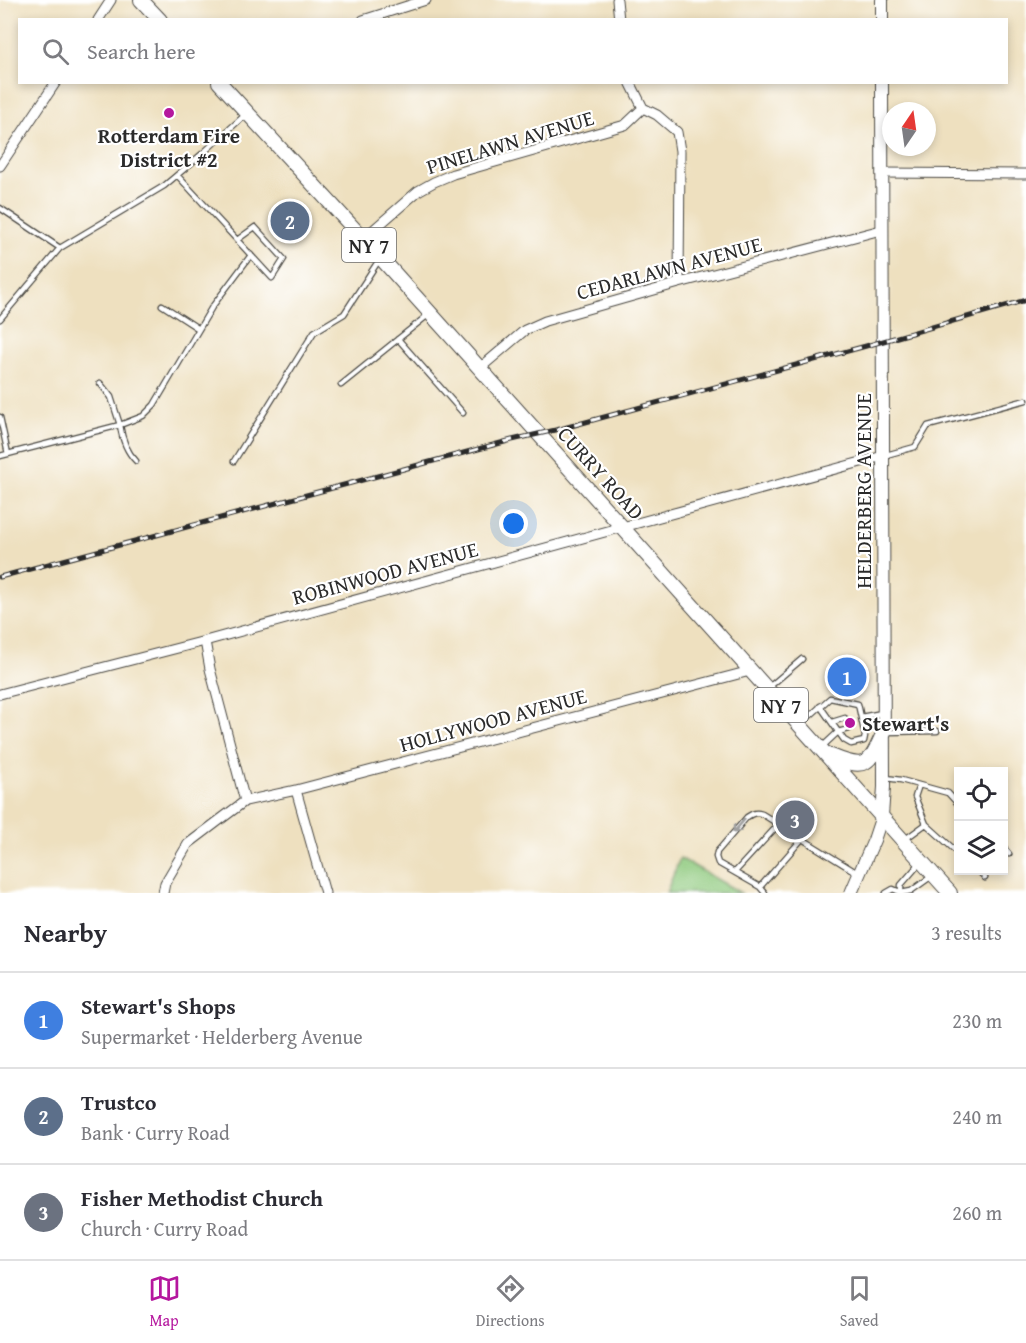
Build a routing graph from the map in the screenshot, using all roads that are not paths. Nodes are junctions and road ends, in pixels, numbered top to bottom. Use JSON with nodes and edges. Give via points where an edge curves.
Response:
{"nodes":[{"id":1,"x":111,"y":0,"type":"edge"},
{"id":2,"x":141,"y":0,"type":"edge"},
{"id":3,"x":426,"y":0,"type":"edge"},
{"id":4,"x":617,"y":0,"type":"edge"},
{"id":5,"x":882,"y":0,"type":"edge"},
{"id":6,"x":99,"y":18,"type":"edge"},
{"id":7,"x":157,"y":18,"type":"edge"},
{"id":8,"x":369,"y":18,"type":"edge"},
{"id":9,"x":619,"y":18,"type":"edge"},
{"id":10,"x":882,"y":18,"type":"edge"},
{"id":11,"x":55,"y":84,"type":"edge"},
{"id":12,"x":221,"y":84,"type":"edge"},
{"id":13,"x":631,"y":84,"type":"edge"},
{"id":14,"x":882,"y":84,"type":"edge"},
{"id":15,"x":643,"y":108,"type":"junction"},
{"id":16,"x":247,"y":113,"type":"junction"},
{"id":17,"x":0,"y":166,"type":"edge"},
{"id":18,"x":881,"y":173,"type":"junction"},
{"id":19,"x":1026,"y":174,"type":"edge"},
{"id":20,"x":177,"y":175,"type":"junction"},
{"id":21,"x":0,"y":208,"type":"edge"},
{"id":22,"x":881,"y":230,"type":"junction"},
{"id":23,"x":363,"y":239,"type":"junction"},
{"id":24,"x":237,"y":240,"type":"junction"},
{"id":25,"x":60,"y":248,"type":"junction"},
{"id":26,"x":251,"y":255,"type":"junction"},
{"id":27,"x":380,"y":257,"type":"junction"},
{"id":28,"x":679,"y":283,"type":"junction"},
{"id":29,"x":162,"y":305,"type":"dead end"},
{"id":30,"x":430,"y":313,"type":"junction"},
{"id":31,"x":0,"y":320,"type":"edge"},
{"id":32,"x":199,"y":329,"type":"junction"},
{"id":33,"x":398,"y":339,"type":"junction"},
{"id":34,"x":479,"y":369,"type":"junction"},
{"id":35,"x":100,"y":383,"type":"dead end"},
{"id":36,"x":341,"y":385,"type":"dead end"},
{"id":37,"x":1026,"y":400,"type":"edge"},
{"id":38,"x":463,"y":413,"type":"dead end"},
{"id":39,"x":0,"y":417,"type":"edge"},
{"id":40,"x":120,"y":425,"type":"junction"},
{"id":41,"x":8,"y":453,"type":"junction"},
{"id":42,"x":0,"y":456,"type":"edge"},
{"id":43,"x":883,"y":456,"type":"junction"},
{"id":44,"x":136,"y":461,"type":"dead end"},
{"id":45,"x":234,"y":461,"type":"dead end"},
{"id":46,"x":621,"y":526,"type":"junction"},
{"id":47,"x":205,"y":641,"type":"junction"},
{"id":48,"x":802,"y":659,"type":"dead end"},
{"id":49,"x":750,"y":671,"type":"junction"},
{"id":50,"x":767,"y":689,"type":"junction"},
{"id":51,"x":0,"y":694,"type":"edge"},
{"id":52,"x":820,"y":706,"type":"junction"},
{"id":53,"x":884,"y":713,"type":"junction"},
{"id":54,"x":859,"y":714,"type":"junction"},
{"id":55,"x":845,"y":718,"type":"dead end"},
{"id":56,"x":832,"y":722,"type":"junction"},
{"id":57,"x":800,"y":725,"type":"junction"},
{"id":58,"x":849,"y":729,"type":"dead end"},
{"id":59,"x":937,"y":730,"type":"dead end"},
{"id":60,"x":838,"y":732,"type":"junction"},
{"id":61,"x":884,"y":732,"type":"junction"},
{"id":62,"x":824,"y":751,"type":"junction"},
{"id":63,"x":884,"y":778,"type":"junction"},
{"id":64,"x":919,"y":785,"type":"junction"},
{"id":65,"x":296,"y":790,"type":"junction"},
{"id":66,"x":954,"y":800,"type":"edge"},
{"id":67,"x":245,"y":801,"type":"junction"},
{"id":68,"x":882,"y":816,"type":"junction"},
{"id":69,"x":778,"y":824,"type":"junction"},
{"id":70,"x":926,"y":824,"type":"junction"},
{"id":71,"x":802,"y":839,"type":"junction"},
{"id":72,"x":904,"y":841,"type":"junction"},
{"id":73,"x":954,"y":849,"type":"edge"},
{"id":74,"x":922,"y":861,"type":"junction"},
{"id":75,"x":735,"y":872,"type":"junction"},
{"id":76,"x":859,"y":874,"type":"junction"},
{"id":77,"x":982,"y":875,"type":"edge"},
{"id":78,"x":985,"y":878,"type":"dead end"},
{"id":79,"x":760,"y":887,"type":"junction"},
{"id":80,"x":943,"y":887,"type":"edge"},
{"id":81,"x":163,"y":893,"type":"edge"},
{"id":82,"x":325,"y":893,"type":"edge"},
{"id":83,"x":765,"y":893,"type":"edge"},
{"id":84,"x":851,"y":893,"type":"edge"},
{"id":85,"x":886,"y":893,"type":"edge"},
{"id":86,"x":902,"y":893,"type":"edge"}],
"edges":[{"from":1,"to":6,"type":"street"},
{"from":2,"to":7,"type":"main road"},
{"from":3,"to":8,"type":"street"},
{"from":4,"to":9,"type":"street"},
{"from":5,"to":10,"type":"street"},
{"from":11,"to":17,"type":"street"},
{"from":12,"to":16,"type":"main road","name":"CURRY ROAD","number":"NY 7"},
{"from":13,"to":15,"type":"street"},
{"from":14,"to":18,"type":"street","name":"HELDERBERG AVENUE"},
{"from":15,"to":23,"type":"street","name":"PINELAWN AVENUE","via":[[625,125],[434,182]]},
{"from":15,"to":28,"type":"street","via":[[676,132],[680,151]]},
{"from":16,"to":20,"type":"lane"},
{"from":16,"to":23,"type":"main road","name":"CURRY ROAD","number":"NY 7"},
{"from":18,"to":19,"type":"street"},
{"from":18,"to":22,"type":"street","name":"HELDERBERG AVENUE"},
{"from":20,"to":24,"type":"lane"},
{"from":20,"to":25,"type":"lane"},
{"from":21,"to":25,"type":"lane"},
{"from":22,"to":28,"type":"street","name":"CEDARLAWN AVENUE"},
{"from":22,"to":43,"type":"street","name":"HELDERBERG AVENUE"},
{"from":23,"to":27,"type":"main road","name":"CURRY ROAD","number":"NY 7"},
{"from":24,"to":26,"type":"lane"},
{"from":24,"to":26,"type":"lane","via":[[255,226],[284,259],[272,278]]},
{"from":25,"to":31,"type":"lane"},
{"from":26,"to":32,"type":"lane"},
{"from":27,"to":30,"type":"main road","name":"CURRY ROAD","number":"NY 7"},
{"from":27,"to":45,"type":"lane","via":[[344,314],[314,332]]},
{"from":28,"to":34,"type":"street","name":"CEDARLAWN AVENUE","via":[[545,321],[525,330]]},
{"from":29,"to":32,"type":"lane"},
{"from":30,"to":33,"type":"lane"},
{"from":30,"to":34,"type":"main road","name":"CURRY ROAD","number":"NY 7"},
{"from":32,"to":40,"type":"lane","via":[[154,405],[143,416]]},
{"from":33,"to":36,"type":"lane"},
{"from":33,"to":38,"type":"lane"},
{"from":34,"to":46,"type":"main road","name":"CURRY ROAD","number":"NY 7"},
{"from":35,"to":40,"type":"lane","via":[[111,397]]},
{"from":37,"to":43,"type":"lane","via":[[928,426],[915,447]]},
{"from":39,"to":41,"type":"lane"},
{"from":40,"to":41,"type":"lane"},
{"from":40,"to":44,"type":"lane","via":[[129,454]]},
{"from":41,"to":42,"type":"lane"},
{"from":43,"to":46,"type":"street","name":"ROBINWOOD AVENUE"},
{"from":43,"to":53,"type":"street","name":"HELDERBERG AVENUE"},
{"from":46,"to":47,"type":"street","name":"ROBINWOOD AVENUE"},
{"from":46,"to":49,"type":"main road","name":"CURRY ROAD","number":"NY 7"},
{"from":47,"to":51,"type":"street","name":"ROBINWOOD AVENUE"},
{"from":47,"to":67,"type":"street"},
{"from":48,"to":50,"type":"lane"},
{"from":49,"to":50,"type":"main road","name":"CURRY ROAD","number":"NY 7"},
{"from":49,"to":65,"type":"street","name":"HOLLYWOOD AVENUE"},
{"from":50,"to":57,"type":"main road","name":"CURRY ROAD","number":"NY 7"},
{"from":52,"to":54,"type":"lane","via":[[830,698],[858,704]]},
{"from":52,"to":56,"type":"lane"},
{"from":52,"to":57,"type":"lane"},
{"from":53,"to":54,"type":"lane"},
{"from":53,"to":61,"type":"street","name":"HELDERBERG AVENUE"},
{"from":54,"to":60,"type":"lane","via":[[864,741],[851,744]]},
{"from":55,"to":56,"type":"lane"},
{"from":56,"to":60,"type":"lane"},
{"from":57,"to":62,"type":"main road","name":"CURRY ROAD","number":"NY 7"},
{"from":58,"to":60,"type":"lane"},
{"from":59,"to":61,"type":"lane"},
{"from":60,"to":62,"type":"lane"},
{"from":61,"to":62,"type":"main road","via":[[866,762],[848,763]]},
{"from":61,"to":63,"type":"street","name":"HELDERBERG AVENUE"},
{"from":62,"to":68,"type":"main road","name":"CURRY ROAD","number":"NY 7"},
{"from":63,"to":64,"type":"lane"},
{"from":63,"to":68,"type":"street","name":"HELDERBERG AVENUE"},
{"from":64,"to":66,"type":"lane","via":[[948,793]]},
{"from":64,"to":70,"type":"lane","via":[[915,797]]},
{"from":65,"to":67,"type":"street","name":"HOLLYWOOD AVENUE"},
{"from":65,"to":82,"type":"street"},
{"from":67,"to":81,"type":"street","via":[[188,844]]},
{"from":68,"to":72,"type":"main road","name":"CURRY ROAD","number":"NY 7"},
{"from":68,"to":76,"type":"street","name":"HELDERBERG AVENUE"},
{"from":69,"to":71,"type":"lane"},
{"from":69,"to":75,"type":"lane"},
{"from":69,"to":75,"type":"lane","one_way":true,"via":[[757,812],[747,817],[717,852],[718,863]]},
{"from":70,"to":72,"type":"lane"},
{"from":70,"to":73,"type":"lane"},
{"from":71,"to":76,"type":"lane"},
{"from":71,"to":79,"type":"lane"},
{"from":72,"to":74,"type":"main road","name":"CURRY ROAD","number":"NY 7"},
{"from":74,"to":80,"type":"main road","name":"CURRY ROAD","number":"NY 7"},
{"from":74,"to":86,"type":"lane","via":[[901,885]]},
{"from":75,"to":79,"type":"lane"},
{"from":76,"to":84,"type":"street","name":"HELDERBERG AVENUE"},
{"from":77,"to":78,"type":"lane"},
{"from":79,"to":83,"type":"lane"},
{"from":80,"to":86,"type":"lane"},
{"from":85,"to":86,"type":"lane","via":[[893,889]]}]}
